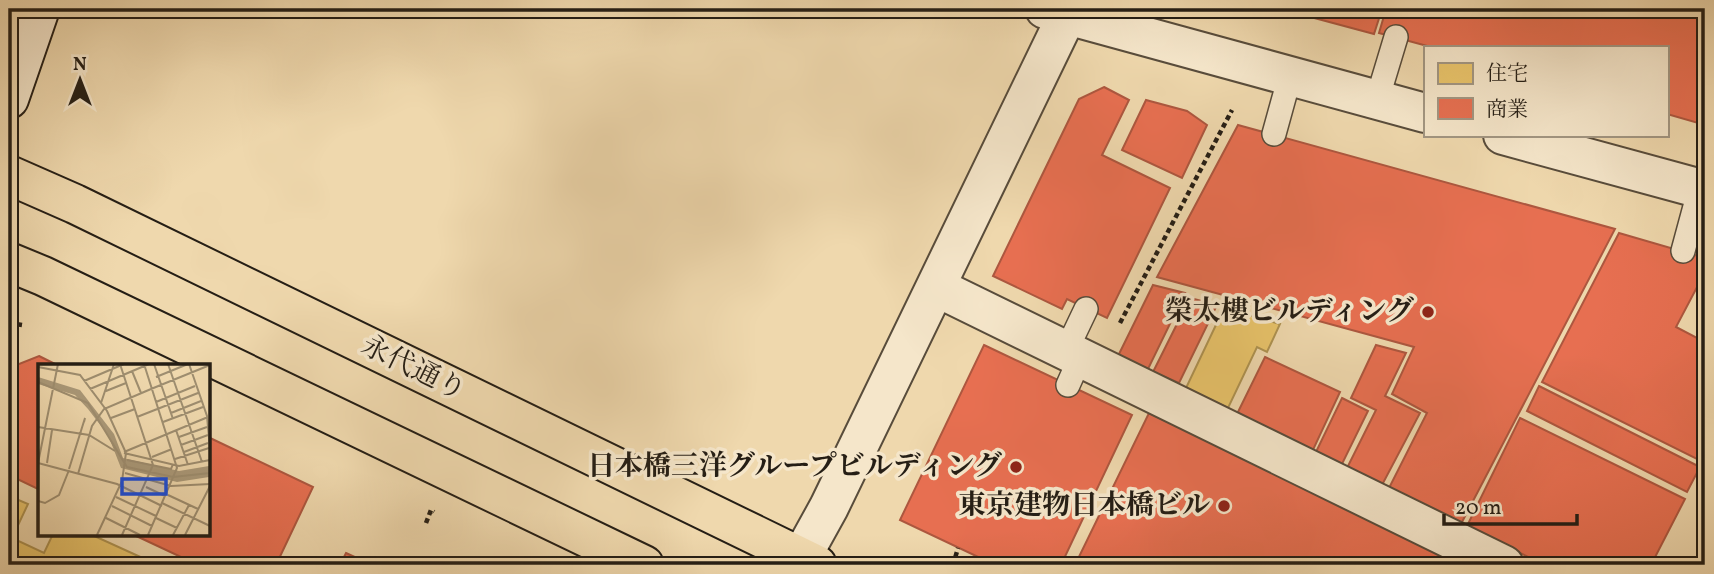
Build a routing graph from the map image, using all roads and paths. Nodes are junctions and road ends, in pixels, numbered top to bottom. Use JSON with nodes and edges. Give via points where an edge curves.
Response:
{"nodes":[{"id":1,"x":40,"y":9,"type":"edge"},
{"id":2,"x":1061,"y":11,"type":"edge"},
{"id":3,"x":1396,"y":37,"type":"dead end"},
{"id":4,"x":1290,"y":76,"type":"junction"},
{"id":5,"x":9,"y":99,"type":"edge"},
{"id":6,"x":1377,"y":100,"type":"junction"},
{"id":7,"x":1232,"y":110,"type":"dead end"},
{"id":8,"x":1424,"y":113,"type":"edge"},
{"id":9,"x":1273,"y":134,"type":"dead end"},
{"id":10,"x":1507,"y":136,"type":"edge"},
{"id":11,"x":9,"y":175,"type":"edge"},
{"id":12,"x":1702,"y":189,"type":"edge"},
{"id":13,"x":1683,"y":251,"type":"dead end"},
{"id":14,"x":9,"y":262,"type":"edge"},
{"id":15,"x":936,"y":287,"type":"junction"},
{"id":16,"x":1086,"y":309,"type":"dead end"},
{"id":17,"x":9,"y":323,"type":"edge"},
{"id":18,"x":22,"y":325,"type":"dead end"},
{"id":19,"x":1078,"y":365,"type":"junction"},
{"id":20,"x":958,"y":548,"type":"dead end"},
{"id":21,"x":805,"y":563,"type":"edge"},
{"id":22,"x":644,"y":565,"type":"edge"},
{"id":23,"x":953,"y":565,"type":"edge"},
{"id":24,"x":1504,"y":565,"type":"edge"}],
"edges":[{"from":1,"to":5,"type":"street"},
{"from":2,"to":4,"type":"street"},
{"from":2,"to":15,"type":"street"},
{"from":3,"to":6,"type":"lane"},
{"from":4,"to":6,"type":"street"},
{"from":4,"to":9,"type":"lane"},
{"from":6,"to":8,"type":"street"},
{"from":7,"to":19,"type":"path"},
{"from":10,"to":12,"type":"street"},
{"from":11,"to":21,"type":"highway","name":"永代通り"},
{"from":12,"to":13,"type":"lane"},
{"from":14,"to":22,"type":"highway"},
{"from":15,"to":19,"type":"street"},
{"from":15,"to":21,"type":"street"},
{"from":16,"to":19,"type":"lane"},
{"from":17,"to":18,"type":"path"},
{"from":19,"to":24,"type":"street","via":[[1223,438],[1437,522]]},
{"from":20,"to":23,"type":"path"}]}
